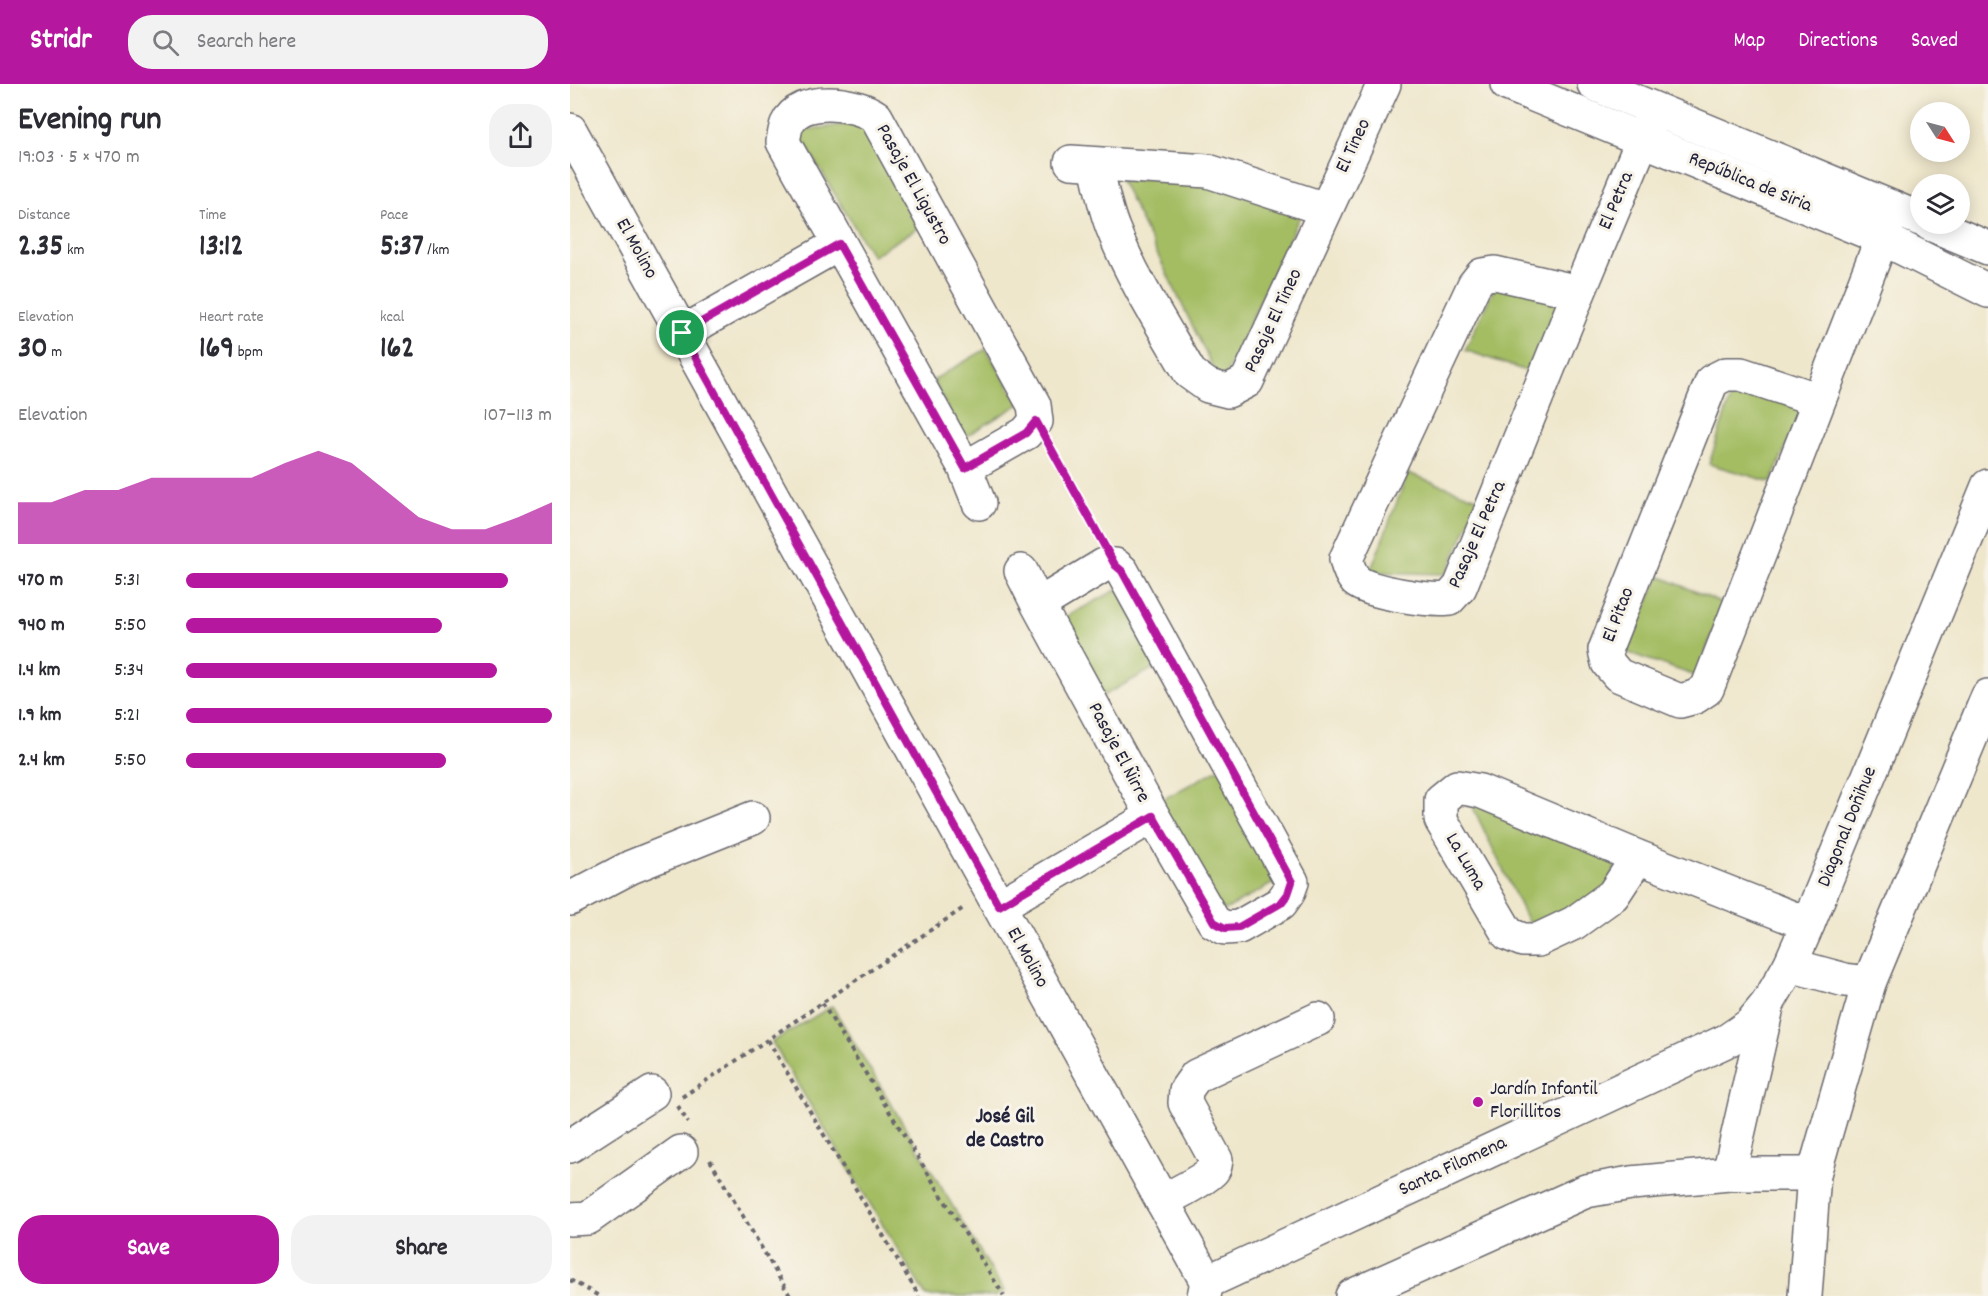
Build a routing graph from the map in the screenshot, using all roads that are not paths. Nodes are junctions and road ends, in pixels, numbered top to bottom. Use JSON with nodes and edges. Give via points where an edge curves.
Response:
{"nodes":[{"id":1,"x":1384,"y":84,"type":"edge"},
{"id":2,"x":1508,"y":84,"type":"edge"},
{"id":3,"x":1594,"y":84,"type":"edge"},
{"id":4,"x":1656,"y":110,"type":"junction"},
{"id":5,"x":570,"y":130,"type":"edge"},
{"id":6,"x":1643,"y":140,"type":"junction"},
{"id":7,"x":1325,"y":209,"type":"junction"},
{"id":8,"x":1906,"y":214,"type":"edge"},
{"id":9,"x":1954,"y":234,"type":"edge"},
{"id":10,"x":1882,"y":238,"type":"junction"},
{"id":11,"x":839,"y":244,"type":"junction"},
{"id":12,"x":1988,"y":248,"type":"edge"},
{"id":13,"x":1988,"y":291,"type":"edge"},
{"id":14,"x":1579,"y":292,"type":"junction"},
{"id":15,"x":682,"y":333,"type":"junction"},
{"id":16,"x":1819,"y":400,"type":"junction"},
{"id":17,"x":965,"y":468,"type":"junction"},
{"id":18,"x":1988,"y":486,"type":"edge"},
{"id":19,"x":979,"y":503,"type":"dead end"},
{"id":20,"x":1021,"y":571,"type":"dead end"},
{"id":21,"x":1038,"y":605,"type":"junction"},
{"id":22,"x":1988,"y":696,"type":"edge"},
{"id":23,"x":1153,"y":816,"type":"junction"},
{"id":24,"x":753,"y":818,"type":"dead end"},
{"id":25,"x":1638,"y":857,"type":"junction"},
{"id":26,"x":994,"y":898,"type":"junction"},
{"id":27,"x":570,"y":899,"type":"edge"},
{"id":28,"x":1808,"y":924,"type":"junction"},
{"id":29,"x":1790,"y":965,"type":"junction"},
{"id":30,"x":1869,"y":983,"type":"junction"},
{"id":31,"x":1768,"y":1003,"type":"junction"},
{"id":32,"x":1318,"y":1019,"type":"dead end"},
{"id":33,"x":652,"y":1093,"type":"dead end"},
{"id":34,"x":570,"y":1146,"type":"edge"},
{"id":35,"x":693,"y":1146,"type":"road end"},
{"id":36,"x":1728,"y":1174,"type":"junction"},
{"id":37,"x":1813,"y":1187,"type":"junction"},
{"id":38,"x":1162,"y":1201,"type":"junction"},
{"id":39,"x":570,"y":1219,"type":"edge"},
{"id":40,"x":1206,"y":1289,"type":"edge"},
{"id":41,"x":1352,"y":1296,"type":"edge"},
{"id":42,"x":1805,"y":1296,"type":"edge"}],
"edges":[{"from":1,"to":7,"type":"street","name":"El Tineo"},
{"from":2,"to":6,"type":"street","name":"República de Siria"},
{"from":3,"to":4,"type":"street","name":"República de Siria"},
{"from":4,"to":6,"type":"street","name":"El Petra"},
{"from":4,"to":8,"type":"street","name":"República de Siria"},
{"from":5,"to":15,"type":"street","name":"El Molino"},
{"from":6,"to":10,"type":"street","name":"República de Siria"},
{"from":6,"to":14,"type":"street","name":"El Petra"},
{"from":7,"to":7,"type":"street","name":"Pasaje El Tineo","via":[[1208,171],[1083,163],[1122,250],[1190,373],[1208,386],[1228,391],[1247,381]]},
{"from":8,"to":10,"type":"street","name":"El Pitao"},
{"from":9,"to":12,"type":"street"},
{"from":10,"to":13,"type":"street","name":"República de Siria"},
{"from":10,"to":16,"type":"street","name":"El Pitao"},
{"from":11,"to":15,"type":"street"},
{"from":11,"to":17,"type":"street","name":"Pasaje El Ligustro"},
{"from":11,"to":17,"type":"street","name":"Pasaje El Ligustro","via":[[783,142],[787,122],[802,108],[835,103],[876,117],[1034,405],[1036,421],[1026,433]]},
{"from":14,"to":14,"type":"street","name":"Pasaje El Petra","via":[[1495,273],[1482,275],[1474,285],[1346,560],[1358,583],[1434,600],[1449,599],[1460,587]]},
{"from":15,"to":26,"type":"street","name":"El Molino"},
{"from":16,"to":16,"type":"street","name":"El Pitao","via":[[1741,374],[1726,374],[1712,381],[1605,650],[1608,663],[1618,675],[1680,701],[1707,689]]},
{"from":17,"to":19,"type":"street","name":"Pasaje El Ligustro"},
{"from":18,"to":28,"type":"street","name":"Diagonal Doñihue"},
{"from":20,"to":21,"type":"street","name":"Pasaje El Ñirre"},
{"from":21,"to":23,"type":"street","name":"Pasaje El Ñirre"},
{"from":21,"to":23,"type":"street","name":"Pasaje El Ñirre","via":[[1104,565],[1115,565],[1122,571],[1292,882],[1288,894],[1281,903],[1239,927],[1225,928],[1214,922]]},
{"from":22,"to":30,"type":"street"},
{"from":23,"to":26,"type":"street"},
{"from":24,"to":27,"type":"street","via":[[631,867]]},
{"from":25,"to":25,"type":"street","name":"La Luma","via":[[1613,895],[1574,923],[1538,940],[1523,940],[1508,934],[1452,839],[1441,820],[1441,800],[1456,787],[1480,791]]},
{"from":25,"to":28,"type":"street","name":"La Luma"},
{"from":26,"to":38,"type":"street","name":"El Molino"},
{"from":28,"to":29,"type":"street","name":"Diagonal Doñihue"},
{"from":29,"to":30,"type":"street"},
{"from":29,"to":31,"type":"street","name":"Diagonal Doñihue"},
{"from":30,"to":37,"type":"street"},
{"from":31,"to":36,"type":"street","name":"Diagonal Doñihue"},
{"from":31,"to":40,"type":"street","name":"Santa Filomena","via":[[1750,1025],[1728,1040]]},
{"from":32,"to":38,"type":"street","via":[[1196,1076],[1186,1090],[1185,1102],[1216,1160],[1215,1166]]},
{"from":33,"to":34,"type":"street"},
{"from":35,"to":39,"type":"street","via":[[588,1218]]},
{"from":36,"to":37,"type":"street"},
{"from":36,"to":41,"type":"street","via":[[1586,1191]]},
{"from":37,"to":42,"type":"street"},
{"from":38,"to":40,"type":"street","name":"El Molino"}]}
